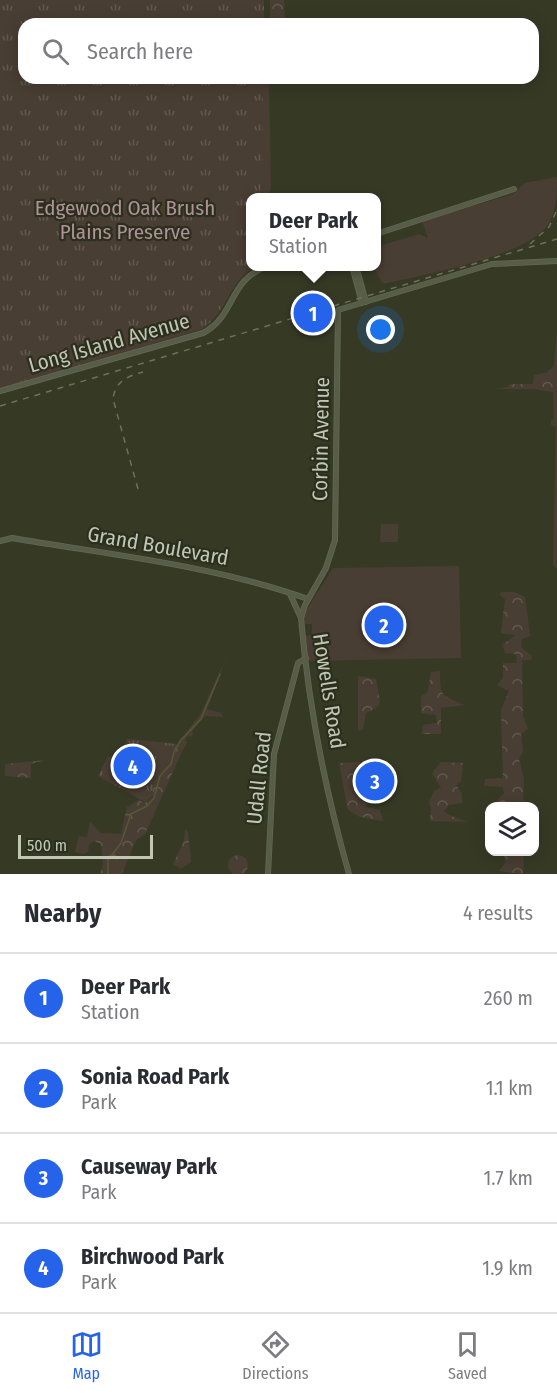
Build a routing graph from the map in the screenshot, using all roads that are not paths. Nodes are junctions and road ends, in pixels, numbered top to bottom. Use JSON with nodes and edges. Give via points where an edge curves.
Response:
{"nodes":[{"id":1,"x":514,"y":189,"type":"dead end"},
{"id":2,"x":381,"y":232,"type":"edge"},
{"id":3,"x":557,"y":261,"type":"edge"},
{"id":4,"x":259,"y":271,"type":"edge"},
{"id":5,"x":355,"y":271,"type":"edge"},
{"id":6,"x":364,"y":302,"type":"junction"},
{"id":7,"x":0,"y":391,"type":"edge"},
{"id":8,"x":0,"y":541,"type":"edge"},
{"id":9,"x":289,"y":593,"type":"junction"},
{"id":10,"x":308,"y":599,"type":"junction"},
{"id":11,"x":302,"y":618,"type":"junction"},
{"id":12,"x":306,"y":658,"type":"junction"},
{"id":13,"x":268,"y":874,"type":"edge"},
{"id":14,"x":349,"y":874,"type":"edge"}],
"edges":[{"from":1,"to":2,"type":"street"},
{"from":3,"to":6,"type":"street","via":[[495,263]]},
{"from":4,"to":7,"type":"street","name":"Long Island Avenue","via":[[248,276],[219,321],[203,333]]},
{"from":5,"to":6,"type":"street"},
{"from":6,"to":10,"type":"street","name":"Corbin Avenue","via":[[338,310],[335,540],[326,568]]},
{"from":8,"to":9,"type":"street","name":"Grand Boulevard","via":[[12,538],[190,567]]},
{"from":9,"to":10,"type":"street","name":"Grand Boulevard"},
{"from":9,"to":11,"type":"street"},
{"from":10,"to":11,"type":"street","name":"Corbin Avenue"},
{"from":11,"to":12,"type":"street","name":"Howells Road"},
{"from":12,"to":13,"type":"street","name":"Udall Road","via":[[298,663],[274,754]]},
{"from":12,"to":14,"type":"street","name":"Howells Road","via":[[330,800]]}]}
